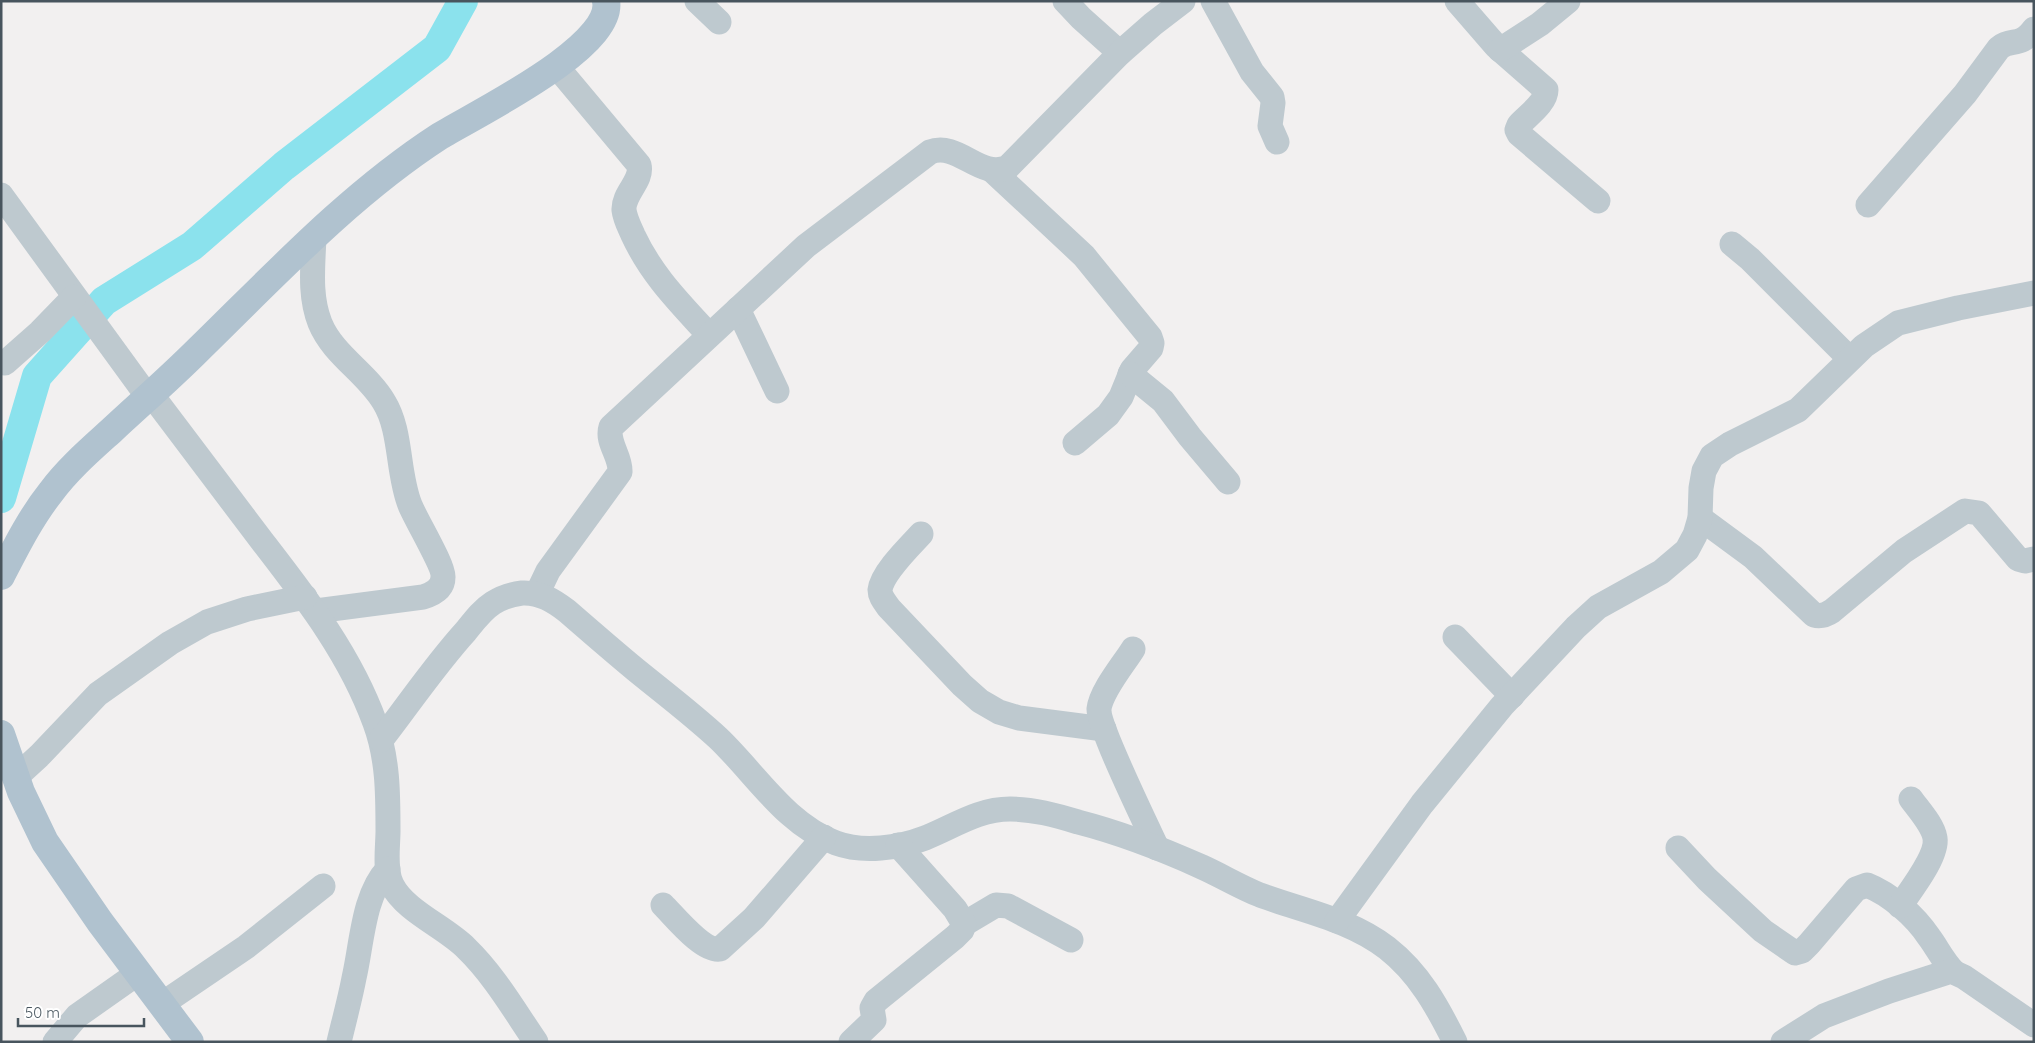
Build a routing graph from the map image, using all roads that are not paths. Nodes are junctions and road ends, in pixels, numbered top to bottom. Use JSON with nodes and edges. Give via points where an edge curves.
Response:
{"nodes":[{"id":1,"x":606,"y":1,"type":"edge"},
{"id":2,"x":697,"y":1,"type":"edge"},
{"id":3,"x":1065,"y":1,"type":"edge"},
{"id":4,"x":1183,"y":1,"type":"edge"},
{"id":5,"x":1213,"y":1,"type":"edge"},
{"id":6,"x":1457,"y":1,"type":"edge"},
{"id":7,"x":1568,"y":1,"type":"edge"},
{"id":8,"x":719,"y":22,"type":"dead end"},
{"id":9,"x":2034,"y":29,"type":"edge"},
{"id":10,"x":1500,"y":50,"type":"junction"},
{"id":11,"x":1120,"y":53,"type":"junction"},
{"id":12,"x":558,"y":66,"type":"junction"},
{"id":13,"x":1277,"y":142,"type":"dead end"},
{"id":14,"x":993,"y":171,"type":"junction"},
{"id":15,"x":1,"y":195,"type":"edge"},
{"id":16,"x":1598,"y":201,"type":"dead end"},
{"id":17,"x":1868,"y":205,"type":"dead end"},
{"id":18,"x":314,"y":236,"type":"junction"},
{"id":19,"x":1732,"y":244,"type":"dead end"},
{"id":20,"x":2034,"y":293,"type":"edge"},
{"id":21,"x":76,"y":298,"type":"junction"},
{"id":22,"x":738,"y":309,"type":"junction"},
{"id":23,"x":709,"y":335,"type":"junction"},
{"id":24,"x":1850,"y":359,"type":"junction"},
{"id":25,"x":5,"y":363,"type":"dead end"},
{"id":26,"x":1130,"y":374,"type":"junction"},
{"id":27,"x":777,"y":391,"type":"dead end"},
{"id":28,"x":150,"y":395,"type":"junction"},
{"id":29,"x":1075,"y":443,"type":"dead end"},
{"id":30,"x":1228,"y":482,"type":"dead end"},
{"id":31,"x":1700,"y":518,"type":"junction"},
{"id":32,"x":920,"y":534,"type":"dead end"},
{"id":33,"x":2034,"y":559,"type":"edge"},
{"id":34,"x":1,"y":576,"type":"edge"},
{"id":35,"x":538,"y":594,"type":"junction"},
{"id":36,"x":310,"y":604,"type":"junction"},
{"id":37,"x":1454,"y":637,"type":"dead end"},
{"id":38,"x":1133,"y":649,"type":"dead end"},
{"id":39,"x":1512,"y":696,"type":"junction"},
{"id":40,"x":1104,"y":729,"type":"junction"},
{"id":41,"x":1,"y":734,"type":"edge"},
{"id":42,"x":381,"y":740,"type":"junction"},
{"id":43,"x":15,"y":778,"type":"junction"},
{"id":44,"x":1911,"y":799,"type":"dead end"},
{"id":45,"x":824,"y":838,"type":"junction"},
{"id":46,"x":898,"y":845,"type":"junction"},
{"id":47,"x":1157,"y":848,"type":"junction"},
{"id":48,"x":1678,"y":848,"type":"dead end"},
{"id":49,"x":388,"y":869,"type":"junction"},
{"id":50,"x":323,"y":886,"type":"dead end"},
{"id":51,"x":663,"y":906,"type":"dead end"},
{"id":52,"x":1900,"y":906,"type":"junction"},
{"id":53,"x":1337,"y":921,"type":"junction"},
{"id":54,"x":964,"y":924,"type":"junction"},
{"id":55,"x":1071,"y":940,"type":"dead end"},
{"id":56,"x":1954,"y":972,"type":"junction"},
{"id":57,"x":138,"y":973,"type":"junction"},
{"id":58,"x":162,"y":1004,"type":"junction"},
{"id":59,"x":2034,"y":1025,"type":"edge"},
{"id":60,"x":56,"y":1042,"type":"edge"},
{"id":61,"x":190,"y":1042,"type":"edge"},
{"id":62,"x":339,"y":1042,"type":"edge"},
{"id":63,"x":536,"y":1042,"type":"edge"},
{"id":64,"x":851,"y":1042,"type":"edge"},
{"id":65,"x":1455,"y":1042,"type":"edge"},
{"id":66,"x":1783,"y":1042,"type":"edge"}],
"edges":[{"from":1,"to":12,"type":"main road","via":[[606,10],[588,39]]},
{"from":2,"to":8,"type":"street"},
{"from":3,"to":11,"type":"street"},
{"from":4,"to":11,"type":"street"},
{"from":5,"to":13,"type":"street","via":[[1252,72],[1272,97],[1270,126]]},
{"from":6,"to":10,"type":"street"},
{"from":7,"to":10,"type":"street"},
{"from":9,"to":17,"type":"street","via":[[2024,40],[2002,46]]},
{"from":10,"to":16,"type":"street","via":[[1546,90],[1540,103],[1519,125],[1519,134]]},
{"from":11,"to":14,"type":"street","via":[[1013,162],[1002,170]]},
{"from":12,"to":18,"type":"main road","via":[[418,150]]},
{"from":12,"to":23,"type":"street","via":[[639,164],[639,174],[624,205],[628,223],[654,273]]},
{"from":14,"to":22,"type":"street","via":[[945,150],[930,152],[817,237]]},
{"from":14,"to":26,"type":"street","via":[[1084,256],[1150,337],[1151,348]]},
{"from":15,"to":21,"type":"street"},
{"from":18,"to":28,"type":"main road"},
{"from":18,"to":36,"type":"street","via":[[312,292],[321,326],[385,402],[393,425],[407,496],[443,578],[437,591],[423,597]]},
{"from":19,"to":24,"type":"street","via":[[1750,258]]},
{"from":20,"to":24,"type":"street","via":[[1898,323],[1872,339]]},
{"from":21,"to":25,"type":"street"},
{"from":21,"to":28,"type":"street"},
{"from":22,"to":23,"type":"street"},
{"from":22,"to":27,"type":"street"},
{"from":23,"to":35,"type":"street","via":[[611,427],[610,438],[620,472],[548,571]]},
{"from":24,"to":31,"type":"street","via":[[1798,410],[1712,456],[1704,471]]},
{"from":26,"to":29,"type":"street","via":[[1108,415]]},
{"from":26,"to":30,"type":"street","via":[[1163,401]]},
{"from":28,"to":34,"type":"main road","via":[[51,492]]},
{"from":28,"to":36,"type":"street"},
{"from":31,"to":33,"type":"street","via":[[1753,557],[1814,615],[1819,616],[1832,611],[1904,551],[1966,511],[1979,513],[2018,558],[2025,561]]},
{"from":31,"to":39,"type":"street","via":[[1695,535],[1678,558],[1661,572],[1593,611]]},
{"from":32,"to":40,"type":"street","via":[[883,582],[882,599],[962,686],[999,712],[1018,718]]},
{"from":35,"to":42,"type":"street","via":[[520,593],[494,603],[483,612]]},
{"from":35,"to":45,"type":"street","via":[[567,611],[718,738],[788,813]]},
{"from":36,"to":42,"type":"street","via":[[357,679]]},
{"from":36,"to":43,"type":"street","via":[[247,609],[214,620],[170,643],[98,694]]},
{"from":37,"to":39,"type":"street"},
{"from":38,"to":40,"type":"street","via":[[1102,702],[1100,715]]},
{"from":39,"to":53,"type":"street","via":[[1422,804]]},
{"from":40,"to":47,"type":"street"},
{"from":41,"to":43,"type":"main road"},
{"from":42,"to":49,"type":"street","via":[[388,793]]},
{"from":43,"to":57,"type":"main road","via":[[45,842]]},
{"from":44,"to":52,"type":"street","via":[[1931,828],[1935,846]]},
{"from":45,"to":46,"type":"street","via":[[855,848]]},
{"from":45,"to":51,"type":"street","via":[[754,918],[720,949],[714,950],[702,943]]},
{"from":46,"to":47,"type":"street","via":[[925,838],[984,812],[1011,809],[1049,814],[1118,833]]},
{"from":46,"to":54,"type":"street"},
{"from":47,"to":53,"type":"street","via":[[1258,894]]},
{"from":48,"to":52,"type":"street","via":[[1756,924],[1795,953],[1809,944],[1863,884]]},
{"from":49,"to":62,"type":"street","via":[[369,904]]},
{"from":49,"to":63,"type":"street","via":[[397,894],[473,955]]},
{"from":50,"to":58,"type":"street","via":[[246,947]]},
{"from":52,"to":56,"type":"street","via":[[1929,936]]},
{"from":53,"to":65,"type":"street","via":[[1365,933],[1412,972],[1433,1000]]},
{"from":54,"to":55,"type":"street","via":[[996,905],[1008,906]]},
{"from":54,"to":64,"type":"street","via":[[955,937],[876,1001],[872,1008],[874,1020]]},
{"from":56,"to":59,"type":"street"},
{"from":56,"to":66,"type":"street","via":[[1889,991],[1824,1016]]},
{"from":57,"to":58,"type":"main road"},
{"from":57,"to":60,"type":"street","via":[[77,1016]]},
{"from":58,"to":61,"type":"main road"}]}
